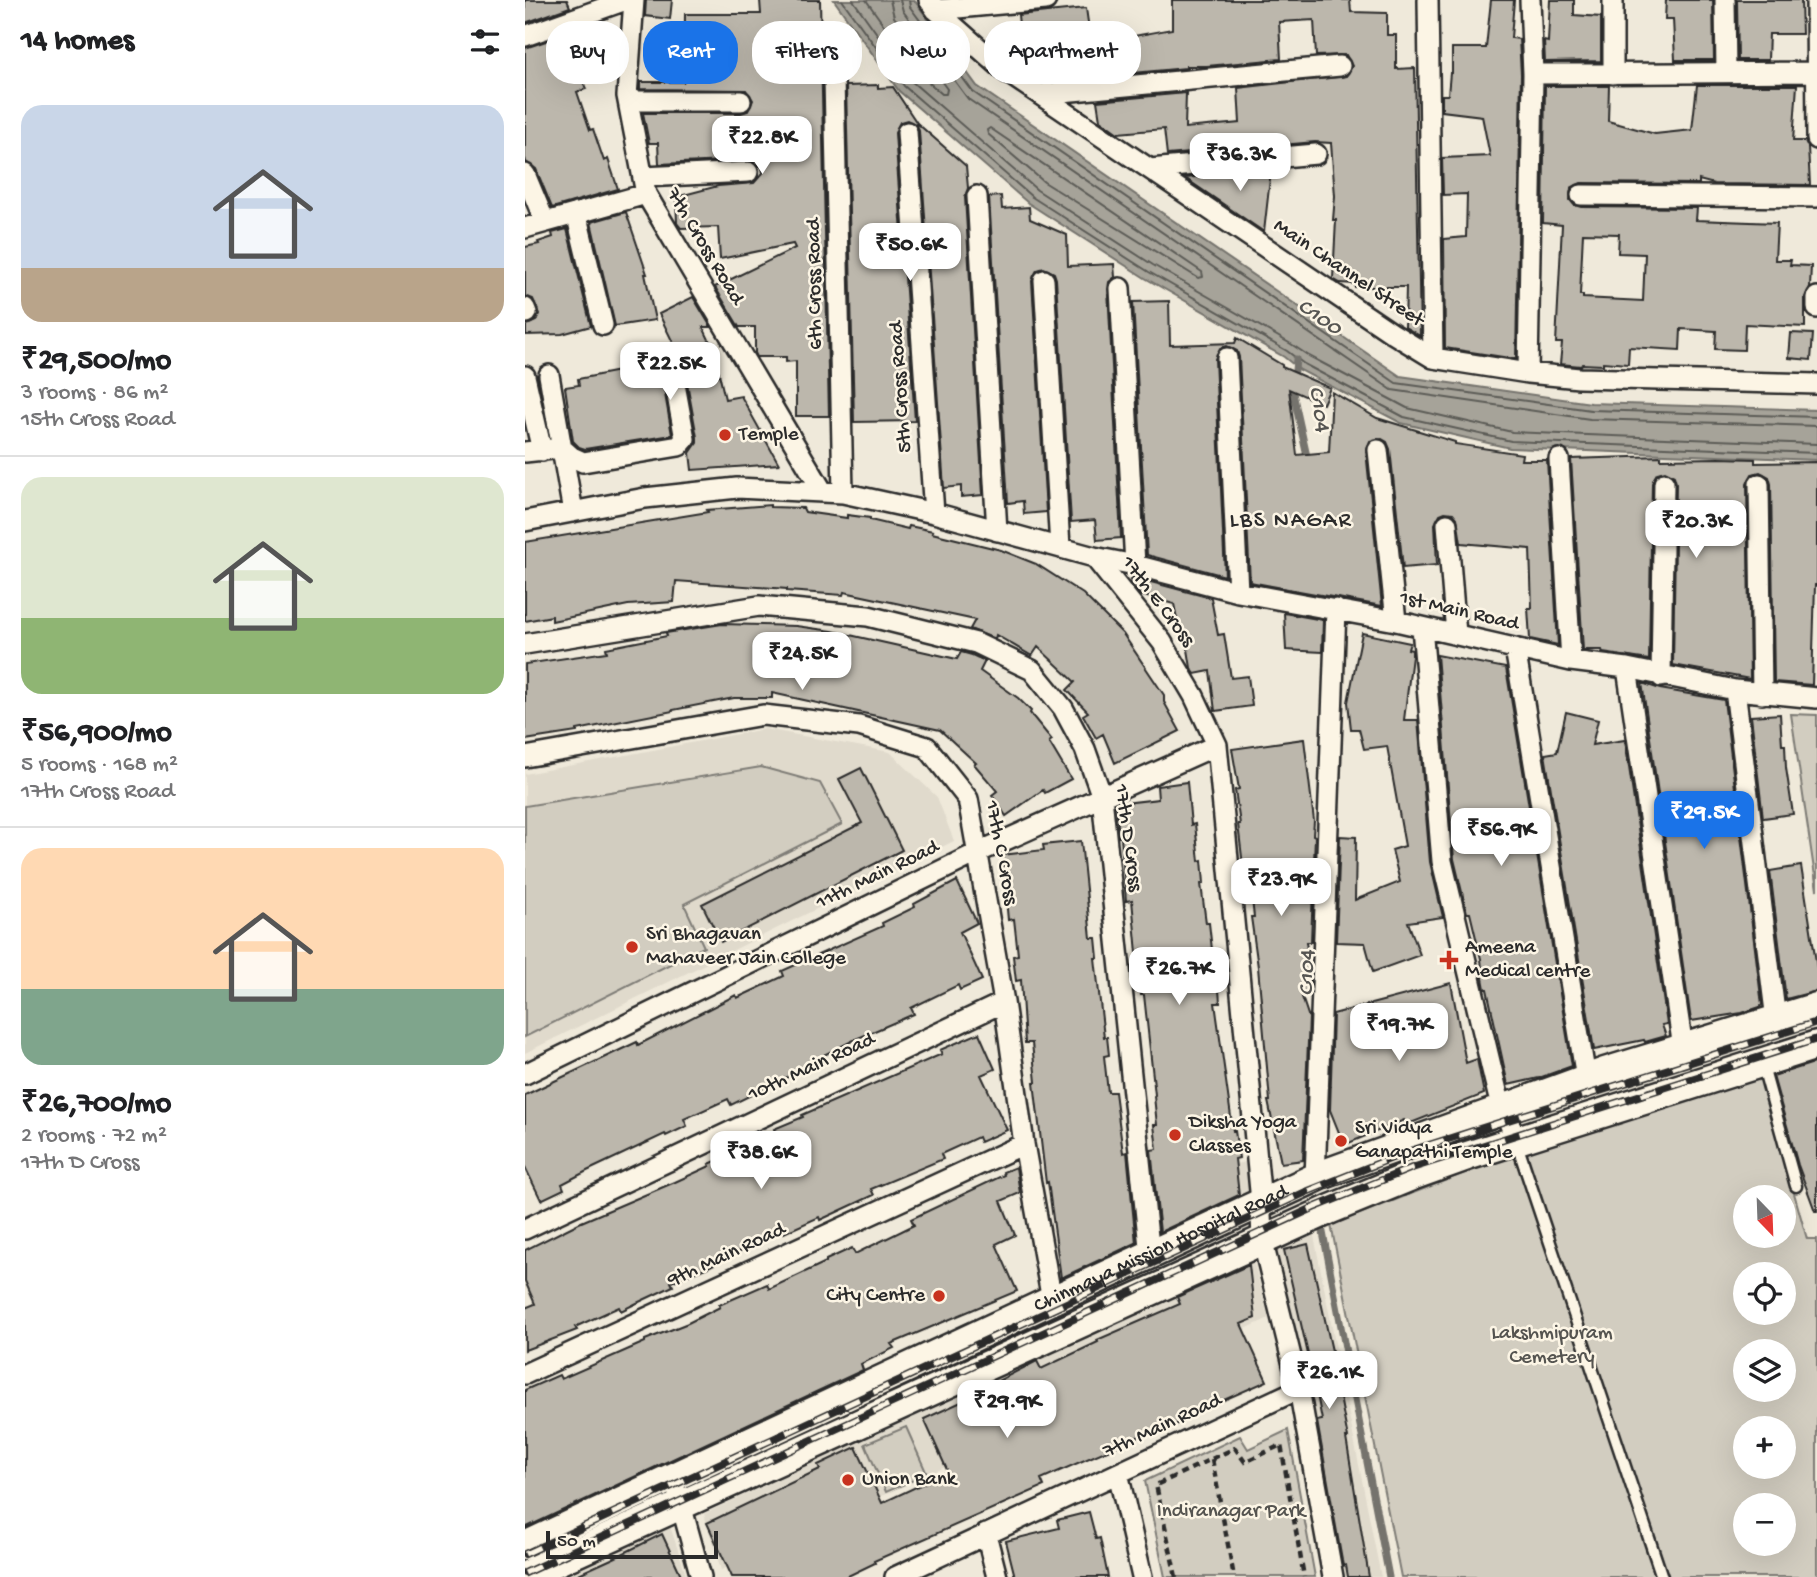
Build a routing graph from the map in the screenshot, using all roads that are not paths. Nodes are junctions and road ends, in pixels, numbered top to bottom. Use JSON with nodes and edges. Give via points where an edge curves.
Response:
{"nodes":[{"id":1,"x":626,"y":0,"type":"edge"},
{"id":2,"x":633,"y":0,"type":"edge"},
{"id":3,"x":1046,"y":0,"type":"edge"},
{"id":4,"x":1429,"y":0,"type":"edge"},
{"id":5,"x":1530,"y":0,"type":"edge"},
{"id":6,"x":1613,"y":0,"type":"edge"},
{"id":7,"x":1725,"y":0,"type":"edge"},
{"id":8,"x":1816,"y":0,"type":"edge"},
{"id":9,"x":932,"y":5,"type":"edge"},
{"id":10,"x":525,"y":36,"type":"edge"},
{"id":11,"x":1340,"y":66,"type":"dead end"},
{"id":12,"x":1816,"y":72,"type":"edge"},
{"id":13,"x":1726,"y":73,"type":"junction"},
{"id":14,"x":1533,"y":74,"type":"junction"},
{"id":15,"x":1613,"y":74,"type":"junction"},
{"id":16,"x":834,"y":84,"type":"edge"},
{"id":17,"x":1040,"y":94,"type":"junction"},
{"id":18,"x":628,"y":101,"type":"junction"},
{"id":19,"x":741,"y":101,"type":"dead end"},
{"id":20,"x":907,"y":132,"type":"dead end"},
{"id":21,"x":1817,"y":139,"type":"edge"},
{"id":22,"x":1316,"y":154,"type":"dead end"},
{"id":23,"x":1150,"y":169,"type":"junction"},
{"id":24,"x":748,"y":172,"type":"dead end"},
{"id":25,"x":525,"y":174,"type":"edge"},
{"id":26,"x":644,"y":185,"type":"junction"},
{"id":27,"x":1581,"y":195,"type":"dead end"},
{"id":28,"x":977,"y":196,"type":"dead end"},
{"id":29,"x":1817,"y":197,"type":"edge"},
{"id":30,"x":576,"y":213,"type":"junction"},
{"id":31,"x":545,"y":222,"type":"junction"},
{"id":32,"x":525,"y":228,"type":"edge"},
{"id":33,"x":1044,"y":279,"type":"dead end"},
{"id":34,"x":1120,"y":288,"type":"dead end"},
{"id":35,"x":1817,"y":297,"type":"edge"},
{"id":36,"x":1817,"y":303,"type":"edge"},
{"id":37,"x":1817,"y":308,"type":"edge"},
{"id":38,"x":603,"y":325,"type":"dead end"},
{"id":39,"x":1227,"y":358,"type":"dead end"},
{"id":40,"x":1433,"y":358,"type":"junction"},
{"id":41,"x":1528,"y":373,"type":"junction"},
{"id":42,"x":549,"y":375,"type":"dead end"},
{"id":43,"x":525,"y":376,"type":"edge"},
{"id":44,"x":674,"y":379,"type":"dead end"},
{"id":45,"x":1817,"y":383,"type":"edge"},
{"id":46,"x":562,"y":448,"type":"junction"},
{"id":47,"x":1378,"y":450,"type":"dead end"},
{"id":48,"x":533,"y":452,"type":"edge"},
{"id":49,"x":1559,"y":459,"type":"dead end"},
{"id":50,"x":1664,"y":483,"type":"dead end"},
{"id":51,"x":1759,"y":484,"type":"dead end"},
{"id":52,"x":823,"y":492,"type":"junction"},
{"id":53,"x":843,"y":493,"type":"junction"},
{"id":54,"x":573,"y":512,"type":"junction"},
{"id":55,"x":934,"y":513,"type":"junction"},
{"id":56,"x":525,"y":521,"type":"edge"},
{"id":57,"x":1447,"y":524,"type":"dead end"},
{"id":58,"x":997,"y":531,"type":"junction"},
{"id":59,"x":1060,"y":547,"type":"junction"},
{"id":60,"x":1094,"y":557,"type":"junction"},
{"id":61,"x":1135,"y":565,"type":"junction"},
{"id":62,"x":1238,"y":592,"type":"junction"},
{"id":63,"x":1342,"y":610,"type":"junction"},
{"id":64,"x":1396,"y":621,"type":"junction"},
{"id":65,"x":1422,"y":627,"type":"junction"},
{"id":66,"x":1456,"y":634,"type":"junction"},
{"id":67,"x":525,"y":644,"type":"edge"},
{"id":68,"x":1515,"y":648,"type":"junction"},
{"id":69,"x":1571,"y":661,"type":"junction"},
{"id":70,"x":1627,"y":668,"type":"junction"},
{"id":71,"x":1661,"y":677,"type":"junction"},
{"id":72,"x":1735,"y":690,"type":"junction"},
{"id":73,"x":1762,"y":694,"type":"junction"},
{"id":74,"x":1817,"y":698,"type":"edge"},
{"id":75,"x":1217,"y":745,"type":"junction"},
{"id":76,"x":525,"y":757,"type":"edge"},
{"id":77,"x":1102,"y":797,"type":"junction"},
{"id":78,"x":979,"y":852,"type":"junction"},
{"id":79,"x":1004,"y":1002,"type":"junction"},
{"id":80,"x":1817,"y":1007,"type":"edge"},
{"id":81,"x":1776,"y":1020,"type":"junction"},
{"id":82,"x":1817,"y":1045,"type":"edge"},
{"id":83,"x":1683,"y":1048,"type":"junction"},
{"id":84,"x":1762,"y":1063,"type":"junction"},
{"id":85,"x":525,"y":1074,"type":"edge"},
{"id":86,"x":1586,"y":1078,"type":"junction"},
{"id":87,"x":1502,"y":1108,"type":"junction"},
{"id":88,"x":1515,"y":1140,"type":"junction"},
{"id":89,"x":1024,"y":1144,"type":"junction"},
{"id":90,"x":1315,"y":1178,"type":"junction"},
{"id":91,"x":1796,"y":1185,"type":"edge"},
{"id":92,"x":1260,"y":1202,"type":"junction"},
{"id":93,"x":525,"y":1229,"type":"edge"},
{"id":94,"x":1262,"y":1239,"type":"junction"},
{"id":95,"x":1150,"y":1256,"type":"junction"},
{"id":96,"x":1052,"y":1301,"type":"junction"},
{"id":97,"x":525,"y":1374,"type":"edge"},
{"id":98,"x":1299,"y":1389,"type":"junction"},
{"id":99,"x":1118,"y":1473,"type":"junction"},
{"id":100,"x":671,"y":1477,"type":"junction"},
{"id":101,"x":683,"y":1504,"type":"junction"},
{"id":102,"x":986,"y":1534,"type":"junction"},
{"id":103,"x":525,"y":1546,"type":"edge"},
{"id":104,"x":525,"y":1576,"type":"edge"},
{"id":105,"x":701,"y":1577,"type":"edge"},
{"id":106,"x":895,"y":1577,"type":"edge"},
{"id":107,"x":997,"y":1577,"type":"edge"},
{"id":108,"x":1142,"y":1577,"type":"edge"},
{"id":109,"x":1333,"y":1577,"type":"edge"},
{"id":110,"x":1662,"y":1577,"type":"edge"}],
"edges":[{"from":1,"to":10,"type":"street"},
{"from":2,"to":18,"type":"street","name":"7th Cross Road"},
{"from":3,"to":9,"type":"street"},
{"from":4,"to":40,"type":"street"},
{"from":5,"to":14,"type":"street"},
{"from":6,"to":15,"type":"street"},
{"from":7,"to":13,"type":"street"},
{"from":8,"to":12,"type":"street"},
{"from":9,"to":17,"type":"street","name":"Main Channel Street","via":[[1005,71]]},
{"from":11,"to":17,"type":"street"},
{"from":12,"to":13,"type":"street"},
{"from":12,"to":21,"type":"street"},
{"from":13,"to":15,"type":"street"},
{"from":14,"to":15,"type":"street"},
{"from":14,"to":41,"type":"street"},
{"from":16,"to":53,"type":"street","name":"6th Cross Road"},
{"from":17,"to":23,"type":"street","name":"Main Channel Street"},
{"from":18,"to":19,"type":"street"},
{"from":18,"to":26,"type":"street","name":"7th Cross Road"},
{"from":20,"to":55,"type":"street","name":"5th Cross Road"},
{"from":22,"to":23,"type":"street"},
{"from":23,"to":40,"type":"street","name":"Main Channel Street"},
{"from":24,"to":26,"type":"street"},
{"from":25,"to":31,"type":"street"},
{"from":26,"to":30,"type":"street"},
{"from":26,"to":52,"type":"street","name":"7th Cross Road"},
{"from":27,"to":29,"type":"street"},
{"from":28,"to":58,"type":"street"},
{"from":30,"to":31,"type":"street"},
{"from":30,"to":38,"type":"street"},
{"from":31,"to":32,"type":"street"},
{"from":33,"to":59,"type":"street"},
{"from":34,"to":61,"type":"street"},
{"from":35,"to":36,"type":"street"},
{"from":36,"to":37,"type":"street"},
{"from":39,"to":62,"type":"street"},
{"from":40,"to":41,"type":"street","name":"Main Channel Street"},
{"from":41,"to":45,"type":"street","name":"Main Channel Street"},
{"from":42,"to":46,"type":"street"},
{"from":43,"to":48,"type":"street"},
{"from":44,"to":46,"type":"street","via":[[685,439],[679,446],[583,462]]},
{"from":46,"to":48,"type":"street"},
{"from":46,"to":54,"type":"street"},
{"from":47,"to":64,"type":"street"},
{"from":49,"to":69,"type":"street"},
{"from":50,"to":71,"type":"street"},
{"from":51,"to":73,"type":"street"},
{"from":52,"to":53,"type":"street","name":"17th E Cross"},
{"from":52,"to":54,"type":"street","name":"17th E Cross","via":[[737,488]]},
{"from":53,"to":55,"type":"street","name":"17th E Cross"},
{"from":54,"to":56,"type":"street","name":"17th E Cross"},
{"from":55,"to":58,"type":"street","name":"17th E Cross"},
{"from":57,"to":66,"type":"street"},
{"from":58,"to":59,"type":"street","name":"17th E Cross"},
{"from":59,"to":60,"type":"street","name":"17th E Cross"},
{"from":60,"to":61,"type":"street","name":"1st Main Road"},
{"from":60,"to":75,"type":"street","name":"17th E Cross","via":[[1162,642]]},
{"from":61,"to":62,"type":"street","name":"1st Main Road"},
{"from":62,"to":63,"type":"street","name":"1st Main Road"},
{"from":63,"to":64,"type":"street","name":"1st Main Road"},
{"from":63,"to":90,"type":"street"},
{"from":64,"to":65,"type":"street","name":"1st Main Road"},
{"from":65,"to":66,"type":"street","name":"1st Main Road"},
{"from":65,"to":87,"type":"street","via":[[1442,861]]},
{"from":66,"to":68,"type":"street","name":"1st Main Road"},
{"from":67,"to":77,"type":"street","name":"17th D Cross","via":[[759,606],[868,616],[976,643],[1032,670],[1040,679],[1063,708],[1085,749]]},
{"from":68,"to":69,"type":"street","name":"1st Main Road"},
{"from":68,"to":86,"type":"street"},
{"from":69,"to":70,"type":"street","name":"1st Main Road"},
{"from":70,"to":71,"type":"street","name":"1st Main Road"},
{"from":70,"to":83,"type":"street"},
{"from":71,"to":72,"type":"street","name":"1st Main Road"},
{"from":72,"to":73,"type":"street","name":"1st Main Road"},
{"from":72,"to":81,"type":"street"},
{"from":73,"to":74,"type":"street","name":"1st Main Road"},
{"from":75,"to":77,"type":"street","name":"11th Main Road"},
{"from":75,"to":92,"type":"street","name":"17th E Cross"},
{"from":76,"to":78,"type":"street","name":"17th C Cross","via":[[763,715],[859,726],[927,747],[968,799]]},
{"from":77,"to":78,"type":"street","name":"11th Main Road"},
{"from":77,"to":95,"type":"street","name":"17th D Cross"},
{"from":78,"to":79,"type":"street","name":"17th C Cross"},
{"from":78,"to":85,"type":"street","name":"11th Main Road"},
{"from":79,"to":89,"type":"street","name":"17th C Cross"},
{"from":79,"to":93,"type":"street","name":"10th Main Road"},
{"from":80,"to":81,"type":"main road","name":"Chinmaya Mission Hospital Road"},
{"from":81,"to":83,"type":"main road","name":"Chinmaya Mission Hospital Road"},
{"from":82,"to":84,"type":"main road","name":"Chinmaya Mission Hospital Road"},
{"from":83,"to":86,"type":"main road","name":"Chinmaya Mission Hospital Road"},
{"from":84,"to":88,"type":"main road","name":"Chinmaya Mission Hospital Road"},
{"from":84,"to":91,"type":"lane"},
{"from":86,"to":87,"type":"main road","name":"Chinmaya Mission Hospital Road"},
{"from":87,"to":88,"type":"street"},
{"from":87,"to":90,"type":"main road","name":"Chinmaya Mission Hospital Road"},
{"from":88,"to":94,"type":"main road","name":"Chinmaya Mission Hospital Road","via":[[1414,1175]]},
{"from":88,"to":110,"type":"lane"},
{"from":89,"to":96,"type":"street","name":"17th C Cross"},
{"from":89,"to":97,"type":"street","name":"9th Main Road"},
{"from":90,"to":92,"type":"main road","name":"Chinmaya Mission Hospital Road"},
{"from":92,"to":94,"type":"street","name":"17th E Cross"},
{"from":92,"to":95,"type":"main road","name":"Chinmaya Mission Hospital Road"},
{"from":94,"to":98,"type":"street","name":"17th E Cross"},
{"from":94,"to":101,"type":"main road","name":"Chinmaya Mission Hospital Road"},
{"from":95,"to":96,"type":"main road","name":"Chinmaya Mission Hospital Road"},
{"from":96,"to":100,"type":"main road","name":"Chinmaya Mission Hospital Road"},
{"from":98,"to":99,"type":"street","name":"7th Main Road"},
{"from":98,"to":109,"type":"street","name":"17th E Cross"},
{"from":99,"to":102,"type":"street","name":"7th Main Road"},
{"from":99,"to":108,"type":"street"},
{"from":100,"to":101,"type":"street"},
{"from":100,"to":103,"type":"main road","name":"Chinmaya Mission Hospital Road"},
{"from":101,"to":104,"type":"main road","name":"Chinmaya Mission Hospital Road"},
{"from":101,"to":105,"type":"street"},
{"from":102,"to":106,"type":"street","name":"7th Main Road"},
{"from":102,"to":107,"type":"street"}]}
